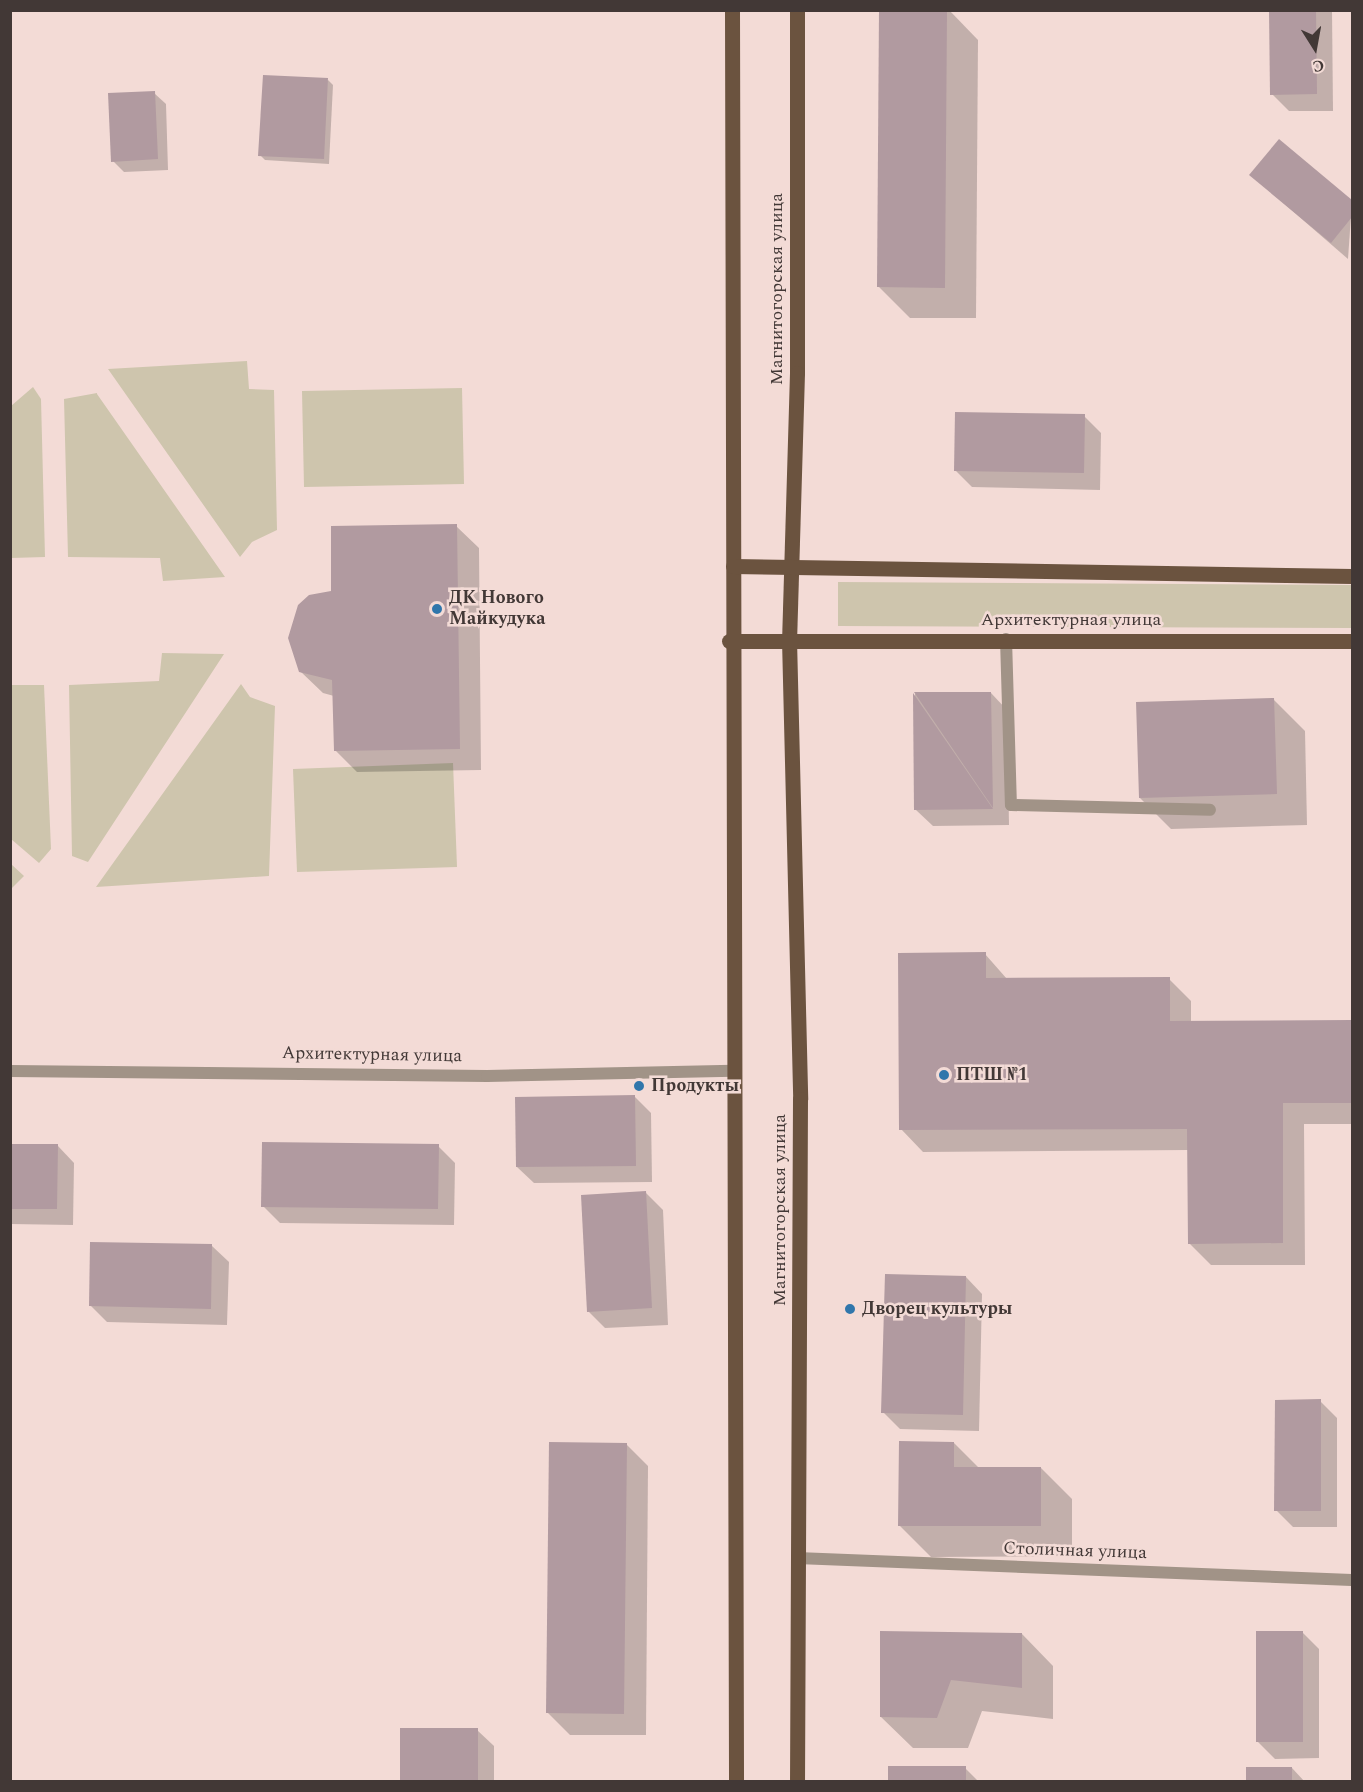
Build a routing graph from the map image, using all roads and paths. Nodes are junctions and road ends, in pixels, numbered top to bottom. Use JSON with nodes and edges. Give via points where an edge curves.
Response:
{"nodes":[{"id":1,"x":732,"y":10,"type":"edge"},
{"id":2,"x":796,"y":10,"type":"edge"},
{"id":3,"x":732,"y":566,"type":"junction"},
{"id":4,"x":790,"y":568,"type":"junction"},
{"id":5,"x":1353,"y":576,"type":"edge"},
{"id":6,"x":789,"y":639,"type":"junction"},
{"id":7,"x":1006,"y":639,"type":"junction"},
{"id":8,"x":729,"y":641,"type":"junction"},
{"id":9,"x":1353,"y":641,"type":"edge"},
{"id":10,"x":1210,"y":810,"type":"dead end"},
{"id":11,"x":10,"y":1071,"type":"edge"},
{"id":12,"x":734,"y":1071,"type":"junction"},
{"id":13,"x":797,"y":1558,"type":"junction"},
{"id":14,"x":1353,"y":1580,"type":"edge"},
{"id":15,"x":736,"y":1782,"type":"edge"},
{"id":16,"x":797,"y":1782,"type":"edge"}],
"edges":[{"from":1,"to":3,"type":"main road"},
{"from":2,"to":4,"type":"main road","name":"Магнитогорская улица","via":[[797,362]]},
{"from":3,"to":4,"type":"main road"},
{"from":3,"to":8,"type":"main road"},
{"from":4,"to":5,"type":"main road"},
{"from":4,"to":6,"type":"main road","name":"Магнитогорская улица"},
{"from":6,"to":7,"type":"main road","name":"Архитектурная улица"},
{"from":6,"to":8,"type":"main road"},
{"from":6,"to":13,"type":"main road","name":"Магнитогорская улица","via":[[800,1099]]},
{"from":7,"to":9,"type":"main road","name":"Архитектурная улица"},
{"from":7,"to":10,"type":"street","via":[[1011,805]]},
{"from":8,"to":12,"type":"main road"},
{"from":11,"to":12,"type":"street","name":"Архитектурная улица","via":[[487,1076]]},
{"from":12,"to":15,"type":"main road"},
{"from":13,"to":14,"type":"street","name":"Столичная улица"},
{"from":13,"to":16,"type":"main road","name":"Магнитогорская улица"}]}
